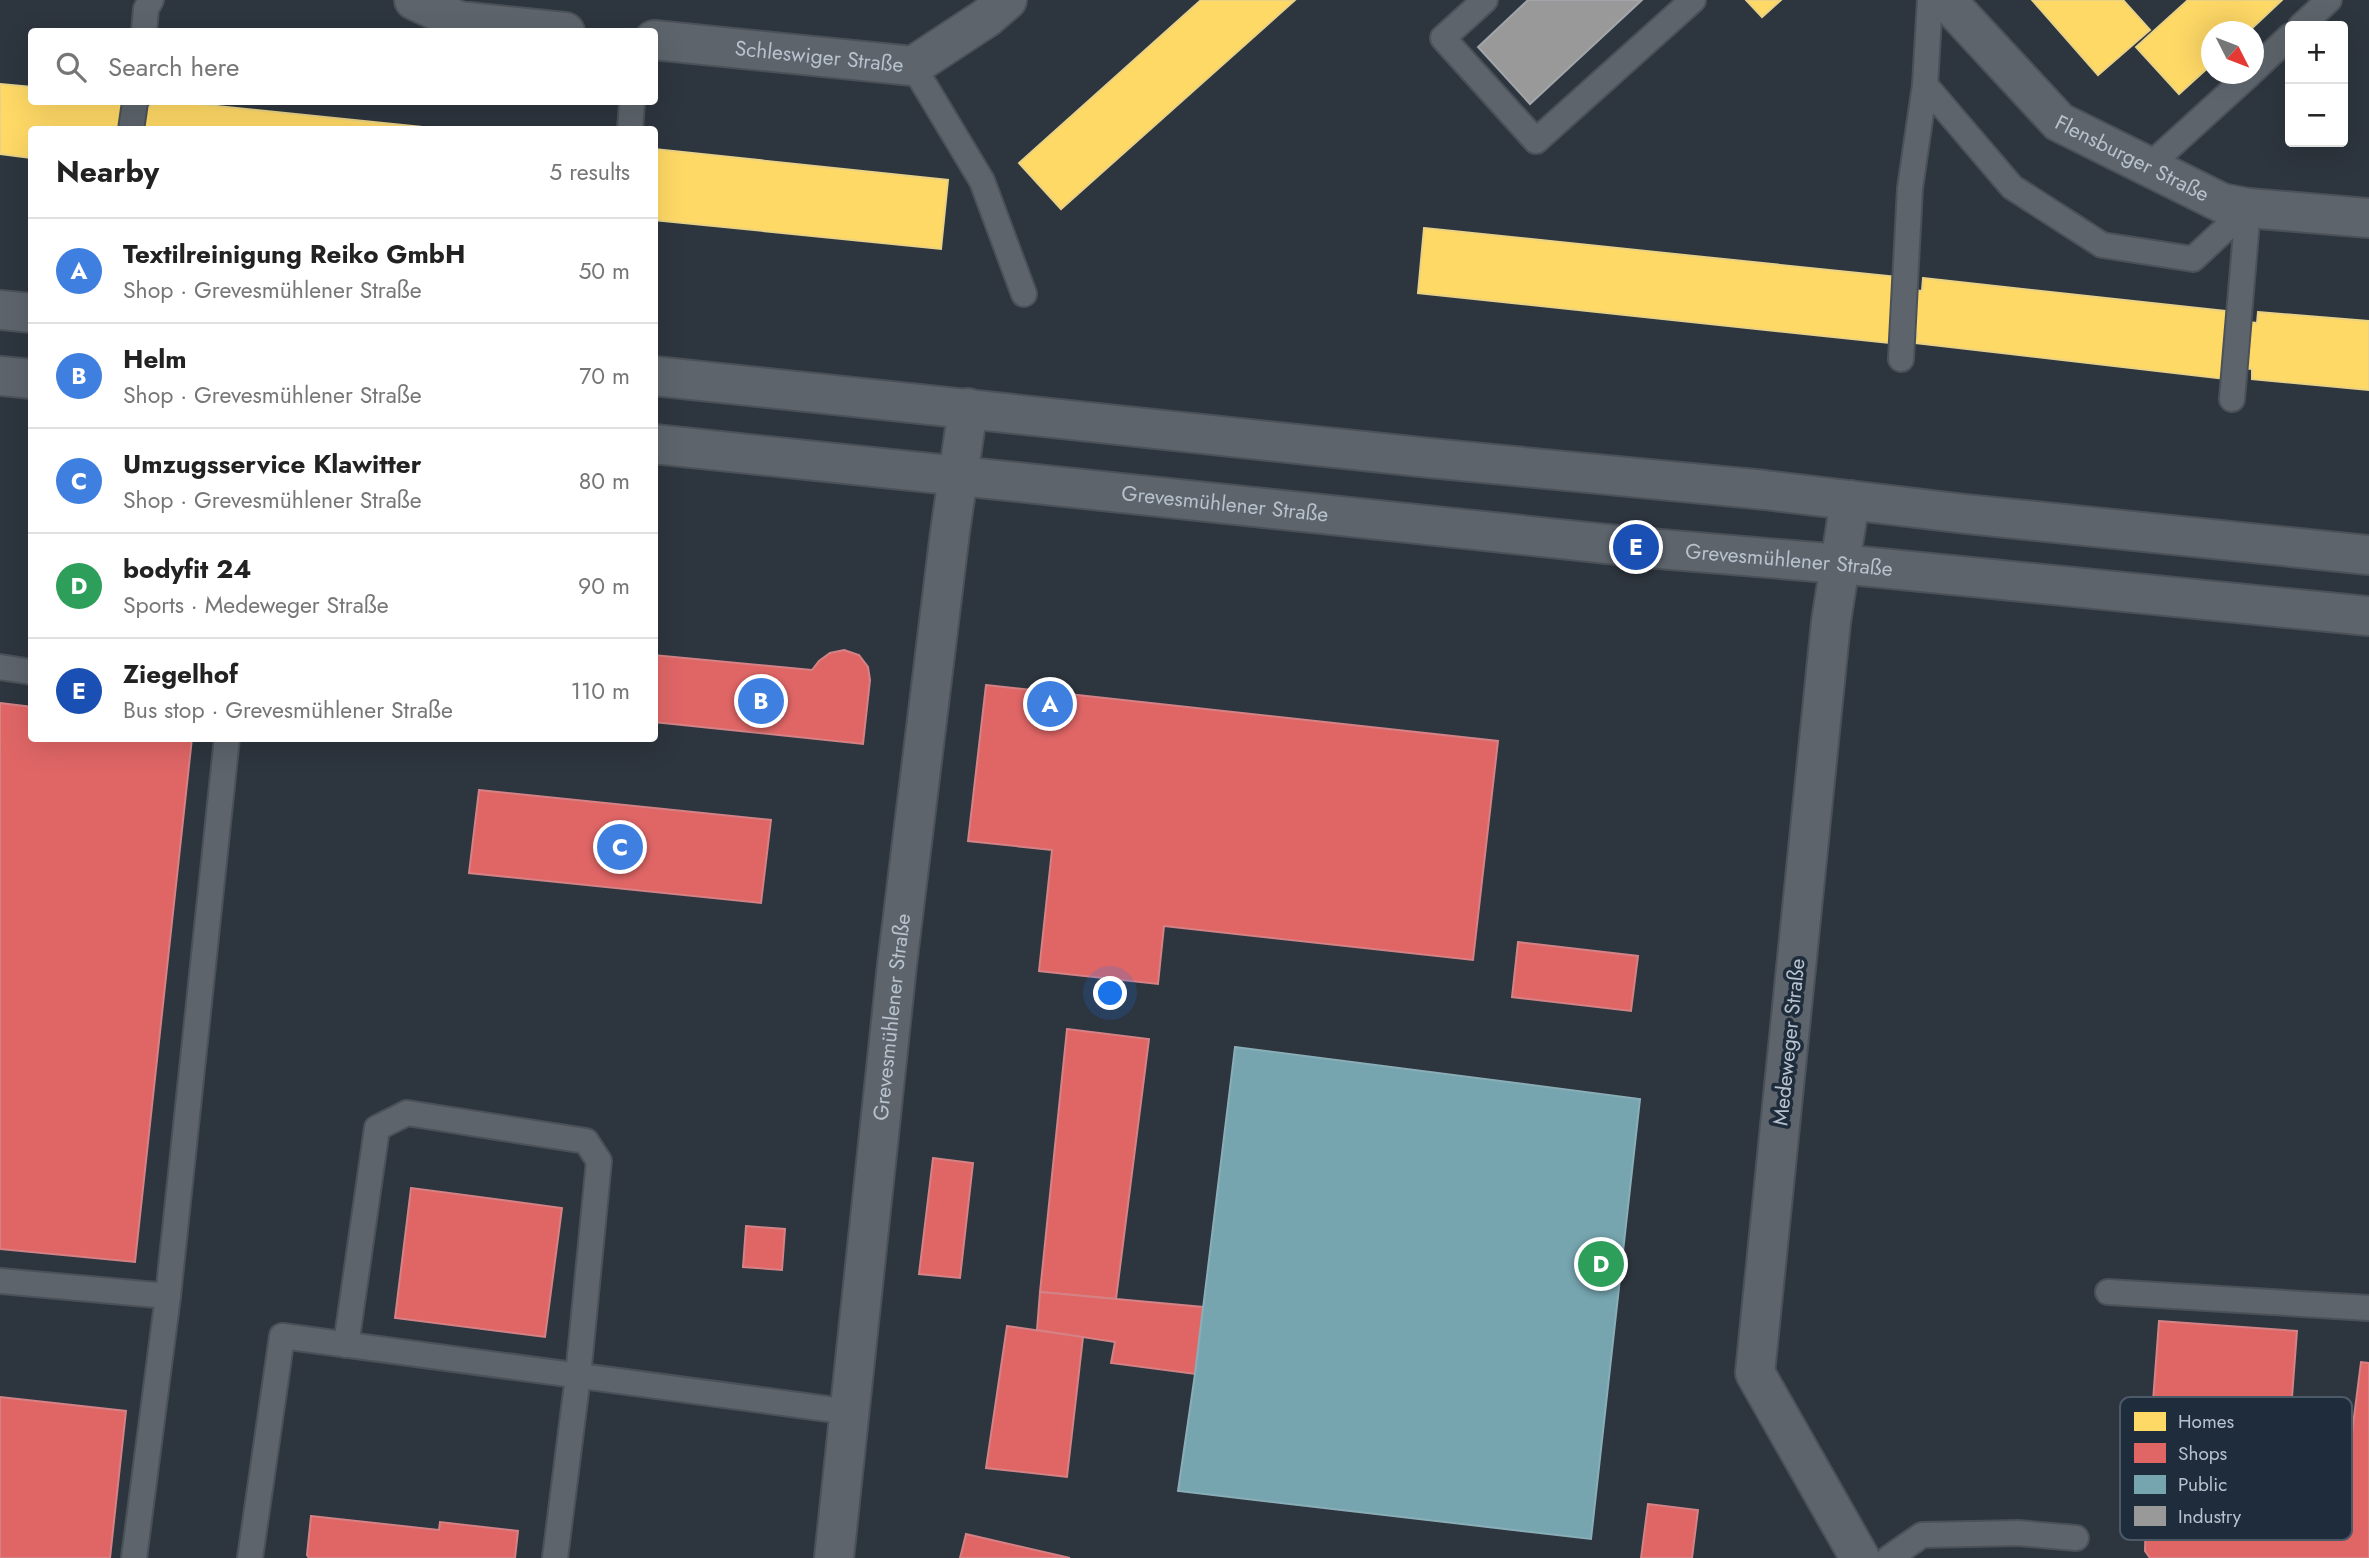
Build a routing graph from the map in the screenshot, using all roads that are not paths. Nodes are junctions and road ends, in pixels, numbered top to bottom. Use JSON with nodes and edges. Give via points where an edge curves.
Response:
{"nodes":[{"id":1,"x":151,"y":0,"type":"edge"},
{"id":2,"x":414,"y":0,"type":"edge"},
{"id":3,"x":1007,"y":0,"type":"edge"},
{"id":4,"x":1485,"y":0,"type":"edge"},
{"id":5,"x":1693,"y":0,"type":"edge"},
{"id":6,"x":1930,"y":0,"type":"edge"},
{"id":7,"x":1946,"y":0,"type":"edge"},
{"id":8,"x":2329,"y":0,"type":"edge"},
{"id":9,"x":2306,"y":21,"type":"edge"},
{"id":10,"x":144,"y":28,"type":"edge"},
{"id":11,"x":526,"y":28,"type":"edge"},
{"id":12,"x":658,"y":40,"type":"edge"},
{"id":13,"x":2285,"y":41,"type":"edge"},
{"id":14,"x":2264,"y":60,"type":"edge"},
{"id":15,"x":913,"y":66,"type":"junction"},
{"id":16,"x":2238,"y":84,"type":"edge"},
{"id":17,"x":1925,"y":85,"type":"junction"},
{"id":18,"x":135,"y":105,"type":"edge"},
{"id":19,"x":632,"y":105,"type":"edge"},
{"id":20,"x":132,"y":126,"type":"edge"},
{"id":21,"x":630,"y":126,"type":"edge"},
{"id":22,"x":2149,"y":166,"type":"junction"},
{"id":23,"x":2248,"y":208,"type":"junction"},
{"id":24,"x":2369,"y":218,"type":"edge"},
{"id":25,"x":1024,"y":294,"type":"dead end"},
{"id":26,"x":0,"y":310,"type":"edge"},
{"id":27,"x":28,"y":313,"type":"edge"},
{"id":28,"x":1901,"y":359,"type":"dead end"},
{"id":29,"x":0,"y":376,"type":"edge"},
{"id":30,"x":658,"y":376,"type":"edge"},
{"id":31,"x":28,"y":379,"type":"edge"},
{"id":32,"x":2232,"y":399,"type":"dead end"},
{"id":33,"x":968,"y":408,"type":"junction"},
{"id":34,"x":658,"y":444,"type":"edge"},
{"id":35,"x":957,"y":475,"type":"junction"},
{"id":36,"x":1850,"y":500,"type":"junction"},
{"id":37,"x":2369,"y":555,"type":"edge"},
{"id":38,"x":1840,"y":564,"type":"junction"},
{"id":39,"x":2369,"y":616,"type":"edge"},
{"id":40,"x":0,"y":667,"type":"edge"},
{"id":41,"x":28,"y":670,"type":"edge"},
{"id":42,"x":227,"y":742,"type":"edge"},
{"id":43,"x":0,"y":1281,"type":"edge"},
{"id":44,"x":2108,"y":1292,"type":"dead end"},
{"id":45,"x":169,"y":1296,"type":"junction"},
{"id":46,"x":2369,"y":1308,"type":"edge"},
{"id":47,"x":346,"y":1345,"type":"junction"},
{"id":48,"x":578,"y":1376,"type":"junction"},
{"id":49,"x":850,"y":1412,"type":"junction"},
{"id":50,"x":2076,"y":1538,"type":"dead end"},
{"id":51,"x":134,"y":1558,"type":"edge"},
{"id":52,"x":250,"y":1558,"type":"edge"},
{"id":53,"x":555,"y":1558,"type":"edge"},
{"id":54,"x":834,"y":1558,"type":"edge"},
{"id":55,"x":1860,"y":1558,"type":"edge"},
{"id":56,"x":1889,"y":1558,"type":"edge"}],
"edges":[{"from":1,"to":10,"type":"lane"},
{"from":2,"to":11,"type":"street","via":[[459,21]]},
{"from":3,"to":15,"type":"street","name":"Schleswiger Straße"},
{"from":4,"to":5,"type":"lane","via":[[1443,38],[1536,141]]},
{"from":6,"to":17,"type":"lane"},
{"from":7,"to":22,"type":"street","name":"Flensburger Straße","via":[[2059,122]]},
{"from":8,"to":9,"type":"lane"},
{"from":12,"to":15,"type":"street","name":"Schleswiger Straße"},
{"from":13,"to":14,"type":"lane"},
{"from":15,"to":25,"type":"lane","via":[[982,181]]},
{"from":16,"to":22,"type":"lane"},
{"from":17,"to":23,"type":"lane","via":[[2012,187],[2102,245],[2193,260]]},
{"from":17,"to":28,"type":"lane","via":[[1910,188]]},
{"from":18,"to":20,"type":"lane"},
{"from":19,"to":21,"type":"lane"},
{"from":22,"to":23,"type":"street","name":"Flensburger Straße","via":[[2222,203]]},
{"from":23,"to":24,"type":"street","name":"Flensburger Straße"},
{"from":23,"to":32,"type":"lane"},
{"from":26,"to":27,"type":"street"},
{"from":29,"to":31,"type":"street"},
{"from":30,"to":33,"type":"street"},
{"from":33,"to":35,"type":"street","name":"Grevesmühlener Straße"},
{"from":33,"to":36,"type":"street"},
{"from":34,"to":35,"type":"street","name":"Grevesmühlener Straße"},
{"from":35,"to":38,"type":"street","name":"Grevesmühlener Straße","via":[[1636,547]]},
{"from":35,"to":49,"type":"street","name":"Grevesmühlener Straße","via":[[897,965]]},
{"from":36,"to":37,"type":"street"},
{"from":36,"to":38,"type":"street","name":"Medeweger Straße"},
{"from":38,"to":39,"type":"street","name":"Grevesmühlener Straße"},
{"from":38,"to":55,"type":"street","name":"Medeweger Straße","via":[[1755,1373]]},
{"from":40,"to":41,"type":"lane"},
{"from":42,"to":45,"type":"lane"},
{"from":43,"to":45,"type":"lane"},
{"from":44,"to":46,"type":"lane"},
{"from":45,"to":51,"type":"lane"},
{"from":47,"to":48,"type":"lane"},
{"from":47,"to":48,"type":"lane","via":[[377,1128],[407,1113],[586,1141],[599,1161]]},
{"from":47,"to":52,"type":"lane","via":[[282,1336]]},
{"from":48,"to":49,"type":"lane"},
{"from":48,"to":53,"type":"lane"},
{"from":49,"to":54,"type":"street","name":"Grevesmühlener Straße"},
{"from":50,"to":56,"type":"lane","via":[[2018,1533],[1922,1535]]}]}
